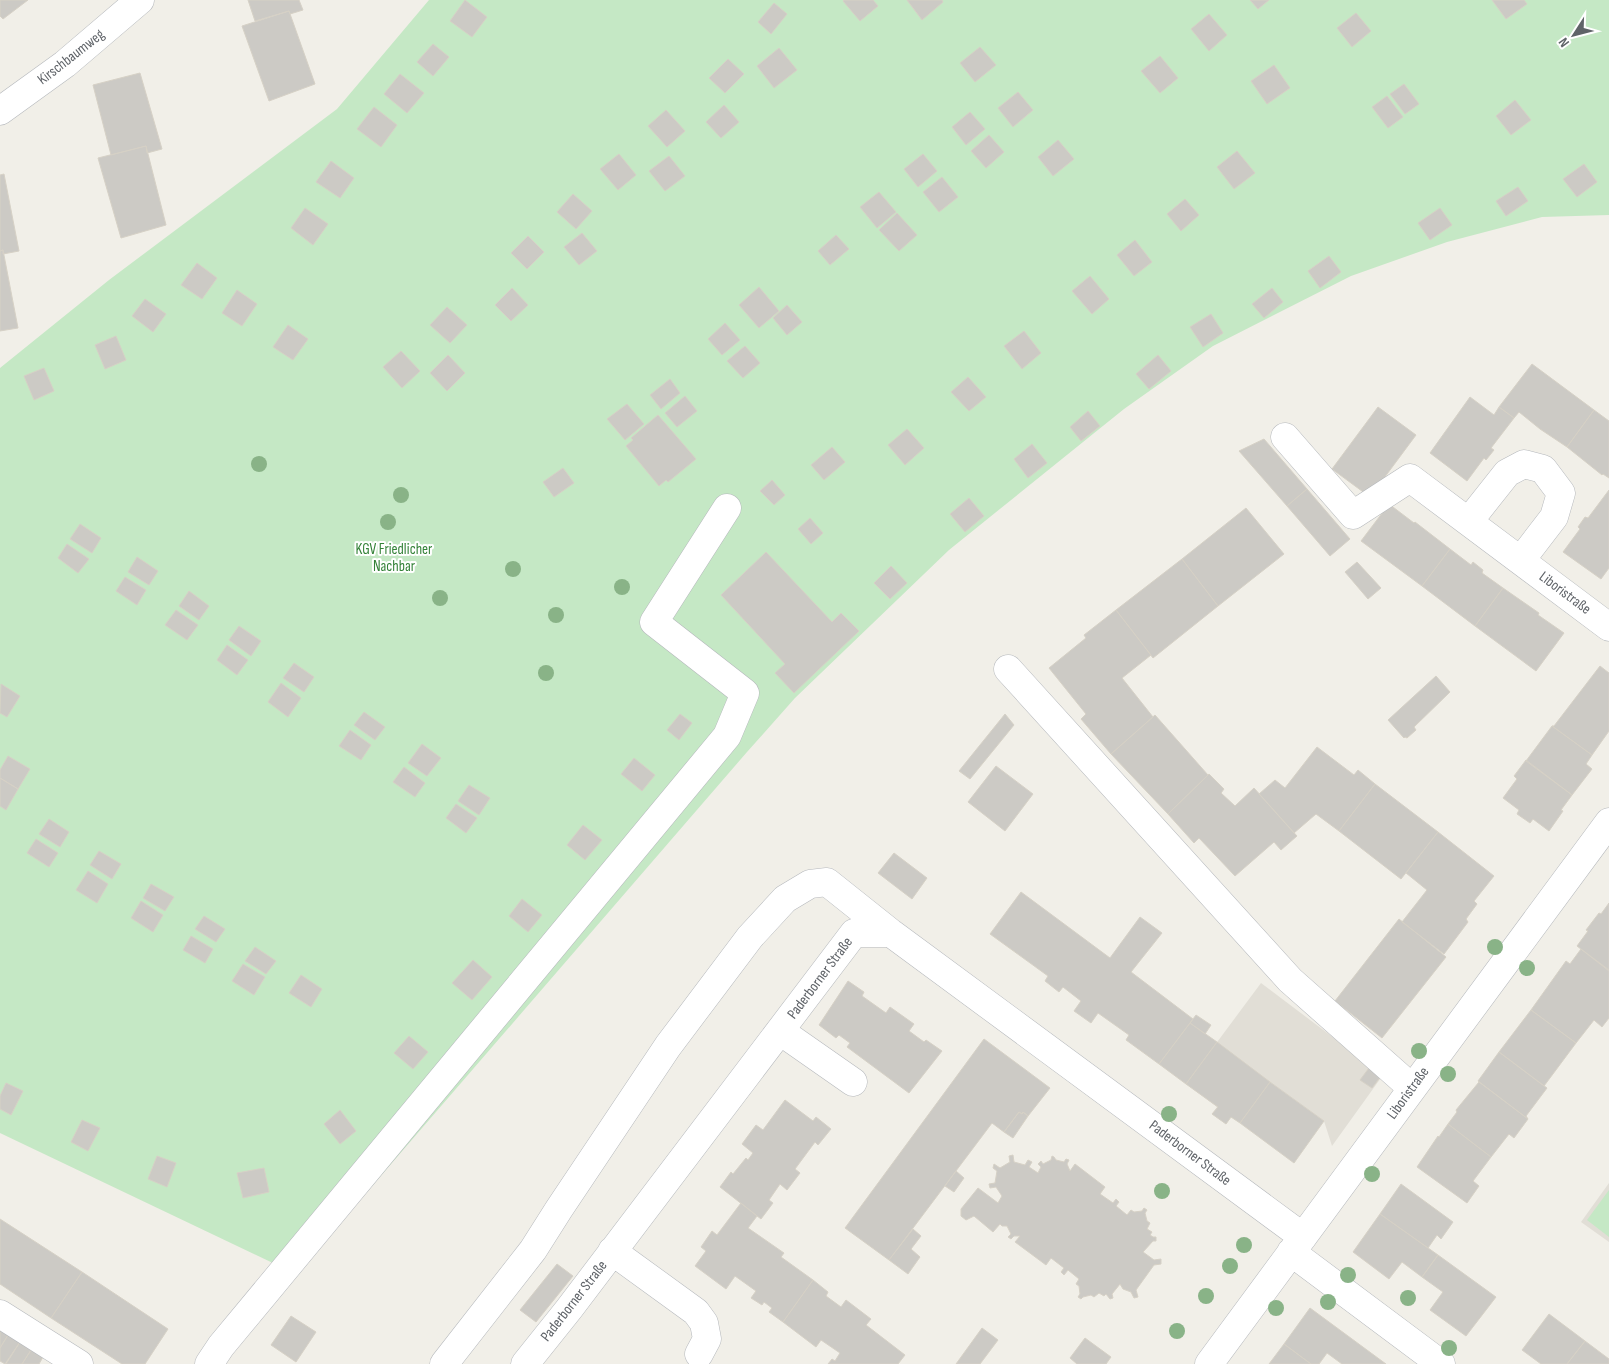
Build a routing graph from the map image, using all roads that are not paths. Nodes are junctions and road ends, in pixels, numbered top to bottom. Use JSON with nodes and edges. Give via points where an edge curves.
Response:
{"nodes":[{"id":1,"x":140,"y":0,"type":"edge"},
{"id":2,"x":0,"y":110,"type":"edge"},
{"id":3,"x":1285,"y":437,"type":"dead end"},
{"id":4,"x":727,"y":508,"type":"dead end"},
{"id":5,"x":1469,"y":521,"type":"junction"},
{"id":6,"x":1521,"y":560,"type":"junction"},
{"id":7,"x":1609,"y":626,"type":"edge"},
{"id":8,"x":1008,"y":669,"type":"dead end"},
{"id":9,"x":1609,"y":822,"type":"edge"},
{"id":10,"x":891,"y":932,"type":"junction"},
{"id":11,"x":780,"y":1031,"type":"junction"},
{"id":12,"x":853,"y":1082,"type":"dead end"},
{"id":13,"x":1412,"y":1088,"type":"junction"},
{"id":14,"x":1297,"y":1244,"type":"junction"},
{"id":15,"x":612,"y":1251,"type":"junction"},
{"id":16,"x":0,"y":1314,"type":"edge"},
{"id":17,"x":699,"y":1354,"type":"dead end"},
{"id":18,"x":79,"y":1364,"type":"edge"},
{"id":19,"x":209,"y":1364,"type":"edge"},
{"id":20,"x":444,"y":1364,"type":"edge"},
{"id":21,"x":525,"y":1364,"type":"edge"},
{"id":22,"x":1209,"y":1364,"type":"edge"},
{"id":23,"x":1441,"y":1364,"type":"edge"}],
"edges":[{"from":1,"to":2,"type":"street","name":"Kirschbaumweg","via":[[65,64]]},
{"from":3,"to":5,"type":"street","name":"Liboristraße","via":[[1353,516],[1410,478]]},
{"from":4,"to":19,"type":"street","via":[[654,622],[745,693],[727,736],[226,1339]]},
{"from":5,"to":6,"type":"street","name":"Liboristraße"},
{"from":5,"to":6,"type":"street","via":[[1507,473],[1524,464],[1543,469],[1561,492],[1554,517]]},
{"from":6,"to":7,"type":"street","name":"Liboristraße"},
{"from":8,"to":13,"type":"street","via":[[1290,980]]},
{"from":9,"to":13,"type":"street","name":"Liboristraße"},
{"from":10,"to":11,"type":"street","name":"Paderborner Straße","via":[[854,933]]},
{"from":10,"to":14,"type":"street","name":"Paderborner Straße"},
{"from":10,"to":20,"type":"street","via":[[827,882],[810,884],[785,899],[750,937],[668,1046],[534,1250]]},
{"from":11,"to":12,"type":"street"},
{"from":11,"to":15,"type":"street","name":"Paderborner Straße"},
{"from":13,"to":14,"type":"street","name":"Liboristraße"},
{"from":14,"to":22,"type":"street","name":"Liboristraße"},
{"from":14,"to":23,"type":"street","name":"Paderborner Straße"},
{"from":15,"to":17,"type":"street","via":[[696,1312],[704,1323],[707,1338]]},
{"from":15,"to":21,"type":"street","name":"Paderborner Straße"},
{"from":16,"to":18,"type":"street"}]}
